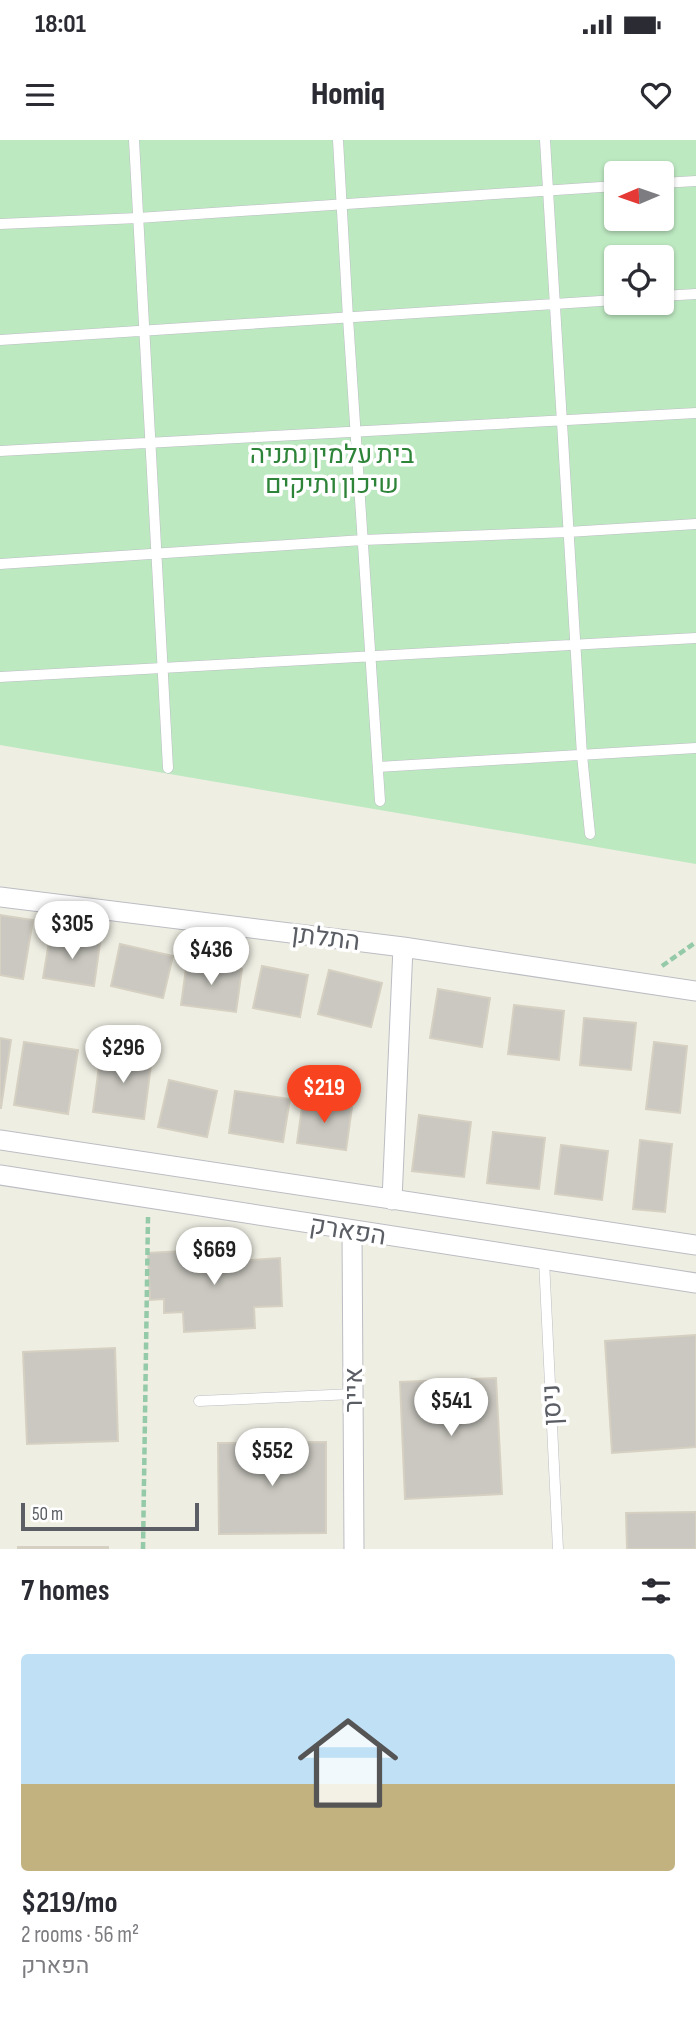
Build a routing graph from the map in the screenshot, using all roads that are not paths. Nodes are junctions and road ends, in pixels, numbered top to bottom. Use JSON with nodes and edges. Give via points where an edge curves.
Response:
{"nodes":[{"id":1,"x":134,"y":140,"type":"edge"},
{"id":2,"x":338,"y":140,"type":"edge"},
{"id":3,"x":545,"y":140,"type":"edge"},
{"id":4,"x":696,"y":181,"type":"edge"},
{"id":5,"x":674,"y":182,"type":"edge"},
{"id":6,"x":604,"y":187,"type":"edge"},
{"id":7,"x":548,"y":191,"type":"junction"},
{"id":8,"x":343,"y":204,"type":"junction"},
{"id":9,"x":138,"y":218,"type":"junction"},
{"id":10,"x":0,"y":224,"type":"edge"},
{"id":11,"x":696,"y":294,"type":"edge"},
{"id":12,"x":674,"y":295,"type":"edge"},
{"id":13,"x":604,"y":301,"type":"edge"},
{"id":14,"x":555,"y":304,"type":"junction"},
{"id":15,"x":348,"y":318,"type":"junction"},
{"id":16,"x":144,"y":332,"type":"junction"},
{"id":17,"x":0,"y":340,"type":"edge"},
{"id":18,"x":696,"y":413,"type":"edge"},
{"id":19,"x":562,"y":420,"type":"junction"},
{"id":20,"x":356,"y":433,"type":"junction"},
{"id":21,"x":150,"y":442,"type":"junction"},
{"id":22,"x":0,"y":451,"type":"edge"},
{"id":23,"x":696,"y":524,"type":"edge"},
{"id":24,"x":568,"y":532,"type":"junction"},
{"id":25,"x":363,"y":540,"type":"junction"},
{"id":26,"x":156,"y":554,"type":"junction"},
{"id":27,"x":0,"y":564,"type":"edge"},
{"id":28,"x":696,"y":638,"type":"edge"},
{"id":29,"x":575,"y":645,"type":"junction"},
{"id":30,"x":371,"y":654,"type":"junction"},
{"id":31,"x":162,"y":668,"type":"junction"},
{"id":32,"x":0,"y":677,"type":"edge"},
{"id":33,"x":696,"y":748,"type":"edge"},
{"id":34,"x":582,"y":755,"type":"junction"},
{"id":35,"x":167,"y":768,"type":"dead end"},
{"id":36,"x":378,"y":768,"type":"junction"},
{"id":37,"x":380,"y":801,"type":"dead end"},
{"id":38,"x":590,"y":834,"type":"dead end"},
{"id":39,"x":0,"y":897,"type":"edge"},
{"id":40,"x":403,"y":947,"type":"junction"},
{"id":41,"x":696,"y":991,"type":"edge"},
{"id":42,"x":0,"y":1140,"type":"edge"},
{"id":43,"x":0,"y":1175,"type":"edge"},
{"id":44,"x":392,"y":1200,"type":"junction"},
{"id":45,"x":352,"y":1231,"type":"junction"},
{"id":46,"x":696,"y":1245,"type":"edge"},
{"id":47,"x":544,"y":1260,"type":"junction"},
{"id":48,"x":696,"y":1283,"type":"edge"},
{"id":49,"x":353,"y":1394,"type":"junction"},
{"id":50,"x":199,"y":1401,"type":"dead end"},
{"id":51,"x":354,"y":1549,"type":"edge"},
{"id":52,"x":558,"y":1549,"type":"edge"}],
"edges":[{"from":1,"to":9,"type":"lane"},
{"from":2,"to":8,"type":"lane"},
{"from":3,"to":7,"type":"lane"},
{"from":4,"to":5,"type":"lane"},
{"from":6,"to":7,"type":"lane"},
{"from":7,"to":8,"type":"lane"},
{"from":7,"to":14,"type":"lane"},
{"from":8,"to":9,"type":"lane"},
{"from":8,"to":15,"type":"lane"},
{"from":9,"to":10,"type":"lane"},
{"from":9,"to":16,"type":"lane"},
{"from":11,"to":12,"type":"lane"},
{"from":13,"to":14,"type":"lane"},
{"from":14,"to":15,"type":"lane"},
{"from":14,"to":19,"type":"lane"},
{"from":15,"to":16,"type":"lane"},
{"from":15,"to":20,"type":"lane"},
{"from":16,"to":17,"type":"lane"},
{"from":16,"to":21,"type":"lane"},
{"from":18,"to":19,"type":"lane"},
{"from":19,"to":20,"type":"lane"},
{"from":19,"to":24,"type":"lane"},
{"from":20,"to":21,"type":"lane"},
{"from":20,"to":25,"type":"lane"},
{"from":21,"to":22,"type":"lane"},
{"from":21,"to":26,"type":"lane"},
{"from":23,"to":24,"type":"lane"},
{"from":24,"to":25,"type":"lane"},
{"from":24,"to":29,"type":"lane"},
{"from":25,"to":26,"type":"lane"},
{"from":25,"to":30,"type":"lane"},
{"from":26,"to":27,"type":"lane"},
{"from":26,"to":31,"type":"lane"},
{"from":28,"to":29,"type":"lane"},
{"from":29,"to":30,"type":"lane"},
{"from":29,"to":34,"type":"lane"},
{"from":30,"to":31,"type":"lane"},
{"from":30,"to":36,"type":"lane"},
{"from":31,"to":32,"type":"lane"},
{"from":31,"to":35,"type":"lane"},
{"from":33,"to":34,"type":"lane"},
{"from":34,"to":36,"type":"lane"},
{"from":34,"to":38,"type":"lane"},
{"from":36,"to":37,"type":"lane"},
{"from":39,"to":40,"type":"street","name":"התלתן"},
{"from":40,"to":41,"type":"street","name":"התלתן"},
{"from":40,"to":44,"type":"street"},
{"from":42,"to":44,"type":"street","name":"הפארק"},
{"from":43,"to":45,"type":"street","name":"הפארק"},
{"from":44,"to":46,"type":"street","name":"הפארק"},
{"from":45,"to":47,"type":"street","name":"הפארק"},
{"from":45,"to":49,"type":"street","name":"אייר"},
{"from":47,"to":48,"type":"street","name":"הפארק"},
{"from":47,"to":52,"type":"lane","name":"ניסן"},
{"from":49,"to":50,"type":"lane"},
{"from":49,"to":51,"type":"street","name":"אייר"}]}
